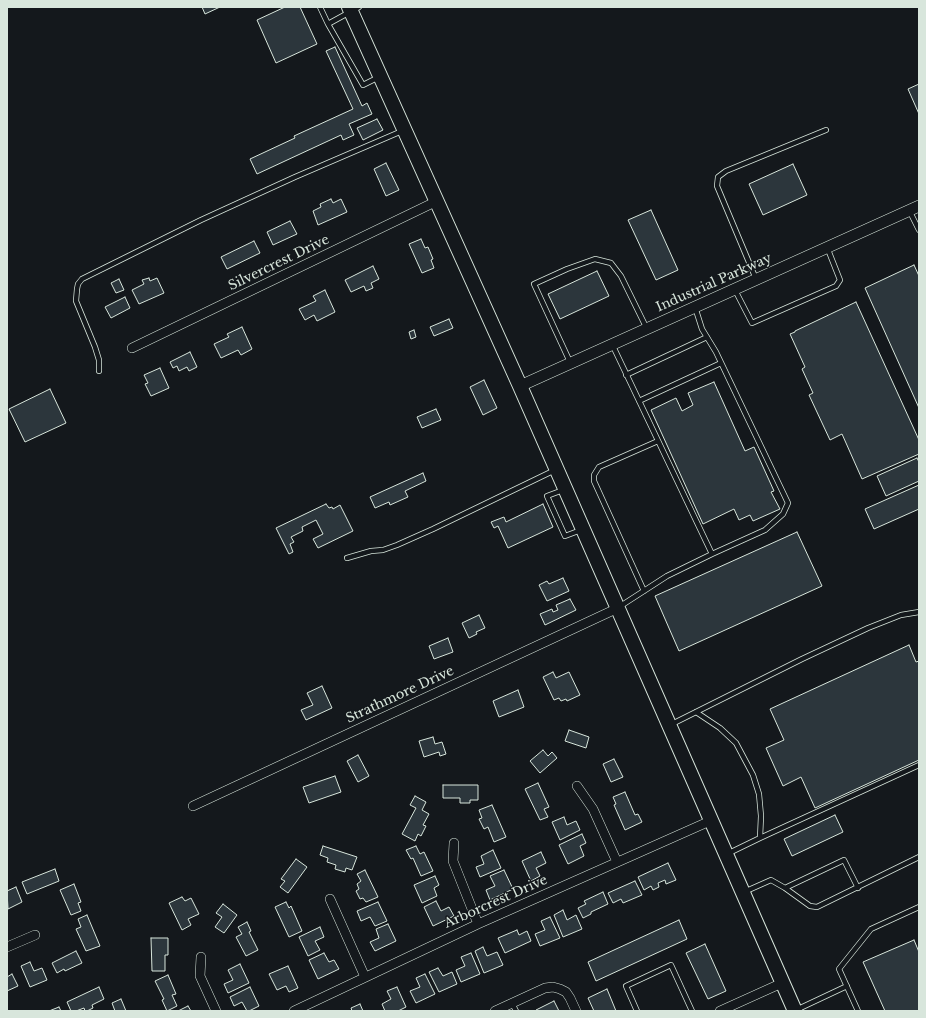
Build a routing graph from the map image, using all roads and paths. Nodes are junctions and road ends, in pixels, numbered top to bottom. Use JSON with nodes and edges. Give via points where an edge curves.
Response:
{"nodes":[{"id":1,"x":320,"y":7,"type":"edge"},
{"id":2,"x":353,"y":8,"type":"edge"},
{"id":3,"x":328,"y":24,"type":"junction"},
{"id":4,"x":380,"y":77,"type":"junction"},
{"id":5,"x":405,"y":130,"type":"junction"},
{"id":6,"x":826,"y":130,"type":"dead end"},
{"id":7,"x":437,"y":201,"type":"junction"},
{"id":8,"x":914,"y":208,"type":"edge"},
{"id":9,"x":919,"y":230,"type":"edge"},
{"id":10,"x":827,"y":247,"type":"junction"},
{"id":11,"x":756,"y":279,"type":"junction"},
{"id":12,"x":735,"y":289,"type":"junction"},
{"id":13,"x":695,"y":307,"type":"junction"},
{"id":14,"x":647,"y":329,"type":"junction"},
{"id":15,"x":707,"y":337,"type":"junction"},
{"id":16,"x":612,"y":344,"type":"junction"},
{"id":17,"x":132,"y":348,"type":"dead end"},
{"id":18,"x":571,"y":363,"type":"junction"},
{"id":19,"x":721,"y":363,"type":"junction"},
{"id":20,"x":99,"y":371,"type":"dead end"},
{"id":21,"x":626,"y":374,"type":"junction"},
{"id":22,"x":520,"y":386,"type":"junction"},
{"id":23,"x":640,"y":401,"type":"junction"},
{"id":24,"x":658,"y":441,"type":"junction"},
{"id":25,"x":556,"y":469,"type":"junction"},
{"id":26,"x":565,"y":489,"type":"junction"},
{"id":27,"x":583,"y":529,"type":"junction"},
{"id":28,"x":712,"y":554,"type":"junction"},
{"id":29,"x":347,"y":558,"type":"dead end"},
{"id":30,"x":644,"y":591,"type":"junction"},
{"id":31,"x":618,"y":608,"type":"junction"},
{"id":32,"x":919,"y":612,"type":"edge"},
{"id":33,"x":696,"y":712,"type":"junction"},
{"id":34,"x":669,"y":725,"type":"junction"},
{"id":35,"x":919,"y":765,"type":"edge"},
{"id":36,"x":577,"y":786,"type":"dead end"},
{"id":37,"x":193,"y":806,"type":"dead end"},
{"id":38,"x":710,"y":821,"type":"junction"},
{"id":39,"x":760,"y":838,"type":"junction"},
{"id":40,"x":454,"y":843,"type":"dead end"},
{"id":41,"x":726,"y":855,"type":"junction"},
{"id":42,"x":919,"y":856,"type":"edge"},
{"id":43,"x":617,"y":862,"type":"junction"},
{"id":44,"x":785,"y":888,"type":"junction"},
{"id":45,"x":858,"y":888,"type":"junction"},
{"id":46,"x":743,"y":893,"type":"junction"},
{"id":47,"x":330,"y":899,"type":"dead end"},
{"id":48,"x":919,"y":907,"type":"edge"},
{"id":49,"x":478,"y":924,"type":"junction"},
{"id":50,"x":35,"y":935,"type":"dead end"},
{"id":51,"x":7,"y":947,"type":"edge"},
{"id":52,"x":201,"y":957,"type":"dead end"},
{"id":53,"x":365,"y":977,"type":"junction"},
{"id":54,"x":782,"y":983,"type":"junction"},
{"id":55,"x":847,"y":986,"type":"junction"},
{"id":56,"x":514,"y":1007,"type":"edge"},
{"id":57,"x":216,"y":1011,"type":"edge"},
{"id":58,"x":294,"y":1011,"type":"edge"},
{"id":59,"x":495,"y":1011,"type":"edge"},
{"id":60,"x":576,"y":1011,"type":"edge"},
{"id":61,"x":637,"y":1011,"type":"edge"},
{"id":62,"x":692,"y":1011,"type":"edge"},
{"id":63,"x":720,"y":1011,"type":"edge"},
{"id":64,"x":795,"y":1011,"type":"edge"},
{"id":65,"x":858,"y":1011,"type":"edge"}],
"edges":[{"from":1,"to":3,"type":"lane"},
{"from":2,"to":3,"type":"lane"},
{"from":2,"to":4,"type":"main road"},
{"from":3,"to":4,"type":"lane","via":[[363,85]]},
{"from":4,"to":5,"type":"main road"},
{"from":5,"to":7,"type":"main road"},
{"from":5,"to":20,"type":"lane","via":[[209,217],[82,279],[78,284],[76,302],[96,347]]},
{"from":6,"to":11,"type":"lane","via":[[726,171],[718,177],[717,186]]},
{"from":7,"to":17,"type":"street","name":"Silvercrest Drive"},
{"from":7,"to":22,"type":"main road"},
{"from":8,"to":9,"type":"lane"},
{"from":8,"to":10,"type":"street","name":"Industrial Parkway"},
{"from":10,"to":11,"type":"street","name":"Industrial Parkway"},
{"from":10,"to":12,"type":"lane","via":[[840,280],[836,286],[752,323]]},
{"from":11,"to":12,"type":"street","name":"Industrial Parkway"},
{"from":12,"to":13,"type":"street","name":"Industrial Parkway"},
{"from":13,"to":14,"type":"street","name":"Industrial Parkway"},
{"from":13,"to":15,"type":"lane","via":[[702,330]]},
{"from":14,"to":16,"type":"street","name":"Industrial Parkway"},
{"from":14,"to":18,"type":"lane","via":[[622,276],[611,263],[595,259],[567,269],[534,284]]},
{"from":15,"to":19,"type":"lane"},
{"from":15,"to":21,"type":"lane"},
{"from":16,"to":18,"type":"street","name":"Industrial Parkway"},
{"from":16,"to":21,"type":"lane"},
{"from":18,"to":22,"type":"street","name":"Industrial Parkway"},
{"from":19,"to":23,"type":"lane"},
{"from":19,"to":28,"type":"lane","via":[[788,503],[783,514],[764,530]]},
{"from":21,"to":23,"type":"lane"},
{"from":22,"to":25,"type":"main road"},
{"from":23,"to":24,"type":"lane"},
{"from":24,"to":28,"type":"lane"},
{"from":24,"to":30,"type":"lane","via":[[599,467],[594,475],[594,481]]},
{"from":25,"to":26,"type":"main road"},
{"from":25,"to":29,"type":"lane","via":[[402,543]]},
{"from":26,"to":27,"type":"main road"},
{"from":26,"to":27,"type":"lane","via":[[547,496],[564,536]]},
{"from":27,"to":31,"type":"main road"},
{"from":28,"to":30,"type":"lane","via":[[667,576]]},
{"from":30,"to":31,"type":"lane"},
{"from":31,"to":34,"type":"main road"},
{"from":31,"to":37,"type":"street","name":"Strathmore Drive"},
{"from":32,"to":33,"type":"lane","via":[[901,615],[868,628]]},
{"from":33,"to":34,"type":"lane"},
{"from":33,"to":39,"type":"lane","via":[[720,728],[736,744],[745,758],[759,794]]},
{"from":34,"to":38,"type":"main road"},
{"from":35,"to":39,"type":"lane"},
{"from":36,"to":43,"type":"street","via":[[593,809]]},
{"from":38,"to":41,"type":"main road"},
{"from":38,"to":43,"type":"street","name":"Arborcrest Drive"},
{"from":39,"to":41,"type":"lane"},
{"from":40,"to":49,"type":"street","via":[[453,861]]},
{"from":41,"to":46,"type":"main road"},
{"from":42,"to":45,"type":"lane"},
{"from":43,"to":49,"type":"street","name":"Arborcrest Drive"},
{"from":44,"to":45,"type":"lane","via":[[810,906],[817,908]]},
{"from":44,"to":45,"type":"lane","via":[[844,860]]},
{"from":44,"to":46,"type":"lane","via":[[771,880]]},
{"from":46,"to":54,"type":"main road"},
{"from":47,"to":53,"type":"street"},
{"from":48,"to":55,"type":"lane","via":[[871,929],[839,969]]},
{"from":49,"to":53,"type":"street","name":"Arborcrest Drive"},
{"from":50,"to":51,"type":"street"},
{"from":52,"to":57,"type":"street","via":[[200,976]]},
{"from":53,"to":58,"type":"street","name":"Arborcrest Drive"},
{"from":54,"to":63,"type":"street"},
{"from":54,"to":64,"type":"main road"},
{"from":55,"to":64,"type":"lane"},
{"from":55,"to":65,"type":"lane"},
{"from":56,"to":59,"type":"street"},
{"from":56,"to":60,"type":"street","via":[[545,988],[552,987],[566,992]]},
{"from":61,"to":62,"type":"lane","via":[[626,986],[670,966]]}]}
